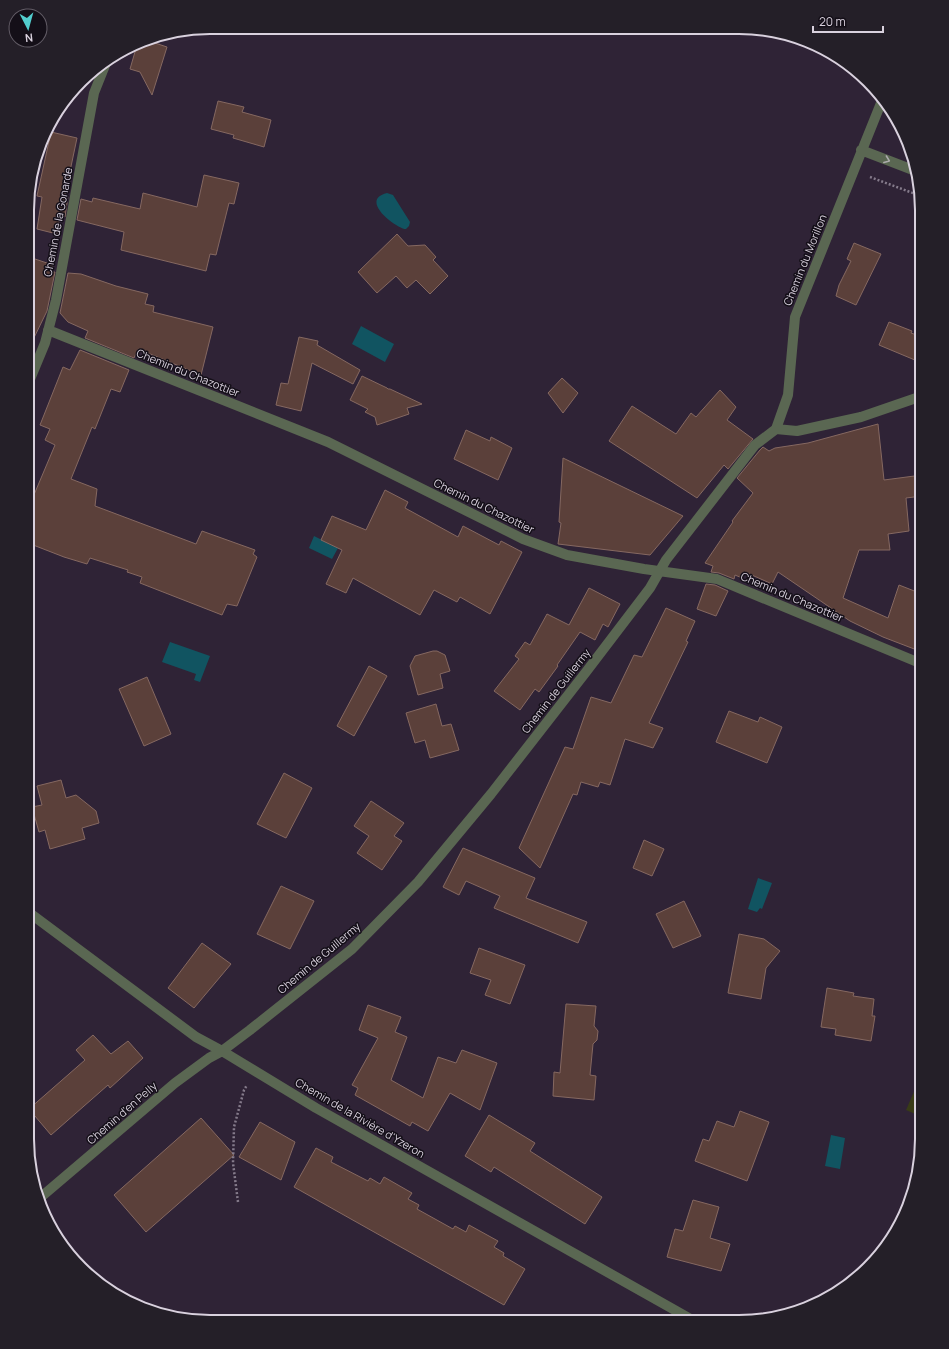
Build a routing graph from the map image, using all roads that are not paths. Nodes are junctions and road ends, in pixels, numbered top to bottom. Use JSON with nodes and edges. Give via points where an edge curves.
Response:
{"nodes":[{"id":1,"x":103,"y":70,"type":"edge"},
{"id":2,"x":880,"y":105,"type":"edge"},
{"id":3,"x":862,"y":150,"type":"junction"},
{"id":4,"x":910,"y":169,"type":"edge"},
{"id":5,"x":48,"y":330,"type":"junction"},
{"id":6,"x":34,"y":370,"type":"edge"},
{"id":7,"x":915,"y":398,"type":"edge"},
{"id":8,"x":776,"y":429,"type":"junction"},
{"id":9,"x":660,"y":570,"type":"junction"},
{"id":10,"x":915,"y":661,"type":"edge"},
{"id":11,"x":34,"y":916,"type":"edge"},
{"id":12,"x":222,"y":1051,"type":"junction"},
{"id":13,"x":43,"y":1195,"type":"edge"},
{"id":14,"x":684,"y":1315,"type":"edge"}],
"edges":[{"from":1,"to":5,"type":"street","name":"Chemin de la Gonarde","via":[[94,93]]},
{"from":2,"to":3,"type":"street","name":"Chemin du Morillon"},
{"from":3,"to":4,"type":"street","one_way":true},
{"from":3,"to":8,"type":"street","name":"Chemin du Morillon","via":[[795,317],[788,395]]},
{"from":5,"to":6,"type":"street","name":"Chemin de la Gonarde"},
{"from":5,"to":9,"type":"street","name":"Chemin du Chazottier","via":[[328,442],[523,539],[567,555]]},
{"from":7,"to":8,"type":"street","via":[[860,416],[797,431]]},
{"from":8,"to":9,"type":"street","name":"Chemin de Guillermy","via":[[755,444]]},
{"from":9,"to":10,"type":"street","name":"Chemin du Chazottier","via":[[717,579]]},
{"from":9,"to":12,"type":"street","name":"Chemin de Guillermy","via":[[650,588],[586,672],[491,794],[418,882],[352,949]]},
{"from":11,"to":12,"type":"street","name":"Chemin de la Rivière d'Yzeron","via":[[196,1037]]},
{"from":12,"to":13,"type":"street","name":"Chemin d'en Pelly","via":[[175,1083]]},
{"from":12,"to":14,"type":"street","name":"Chemin de la Rivière d'Yzeron","via":[[316,1108]]}]}
